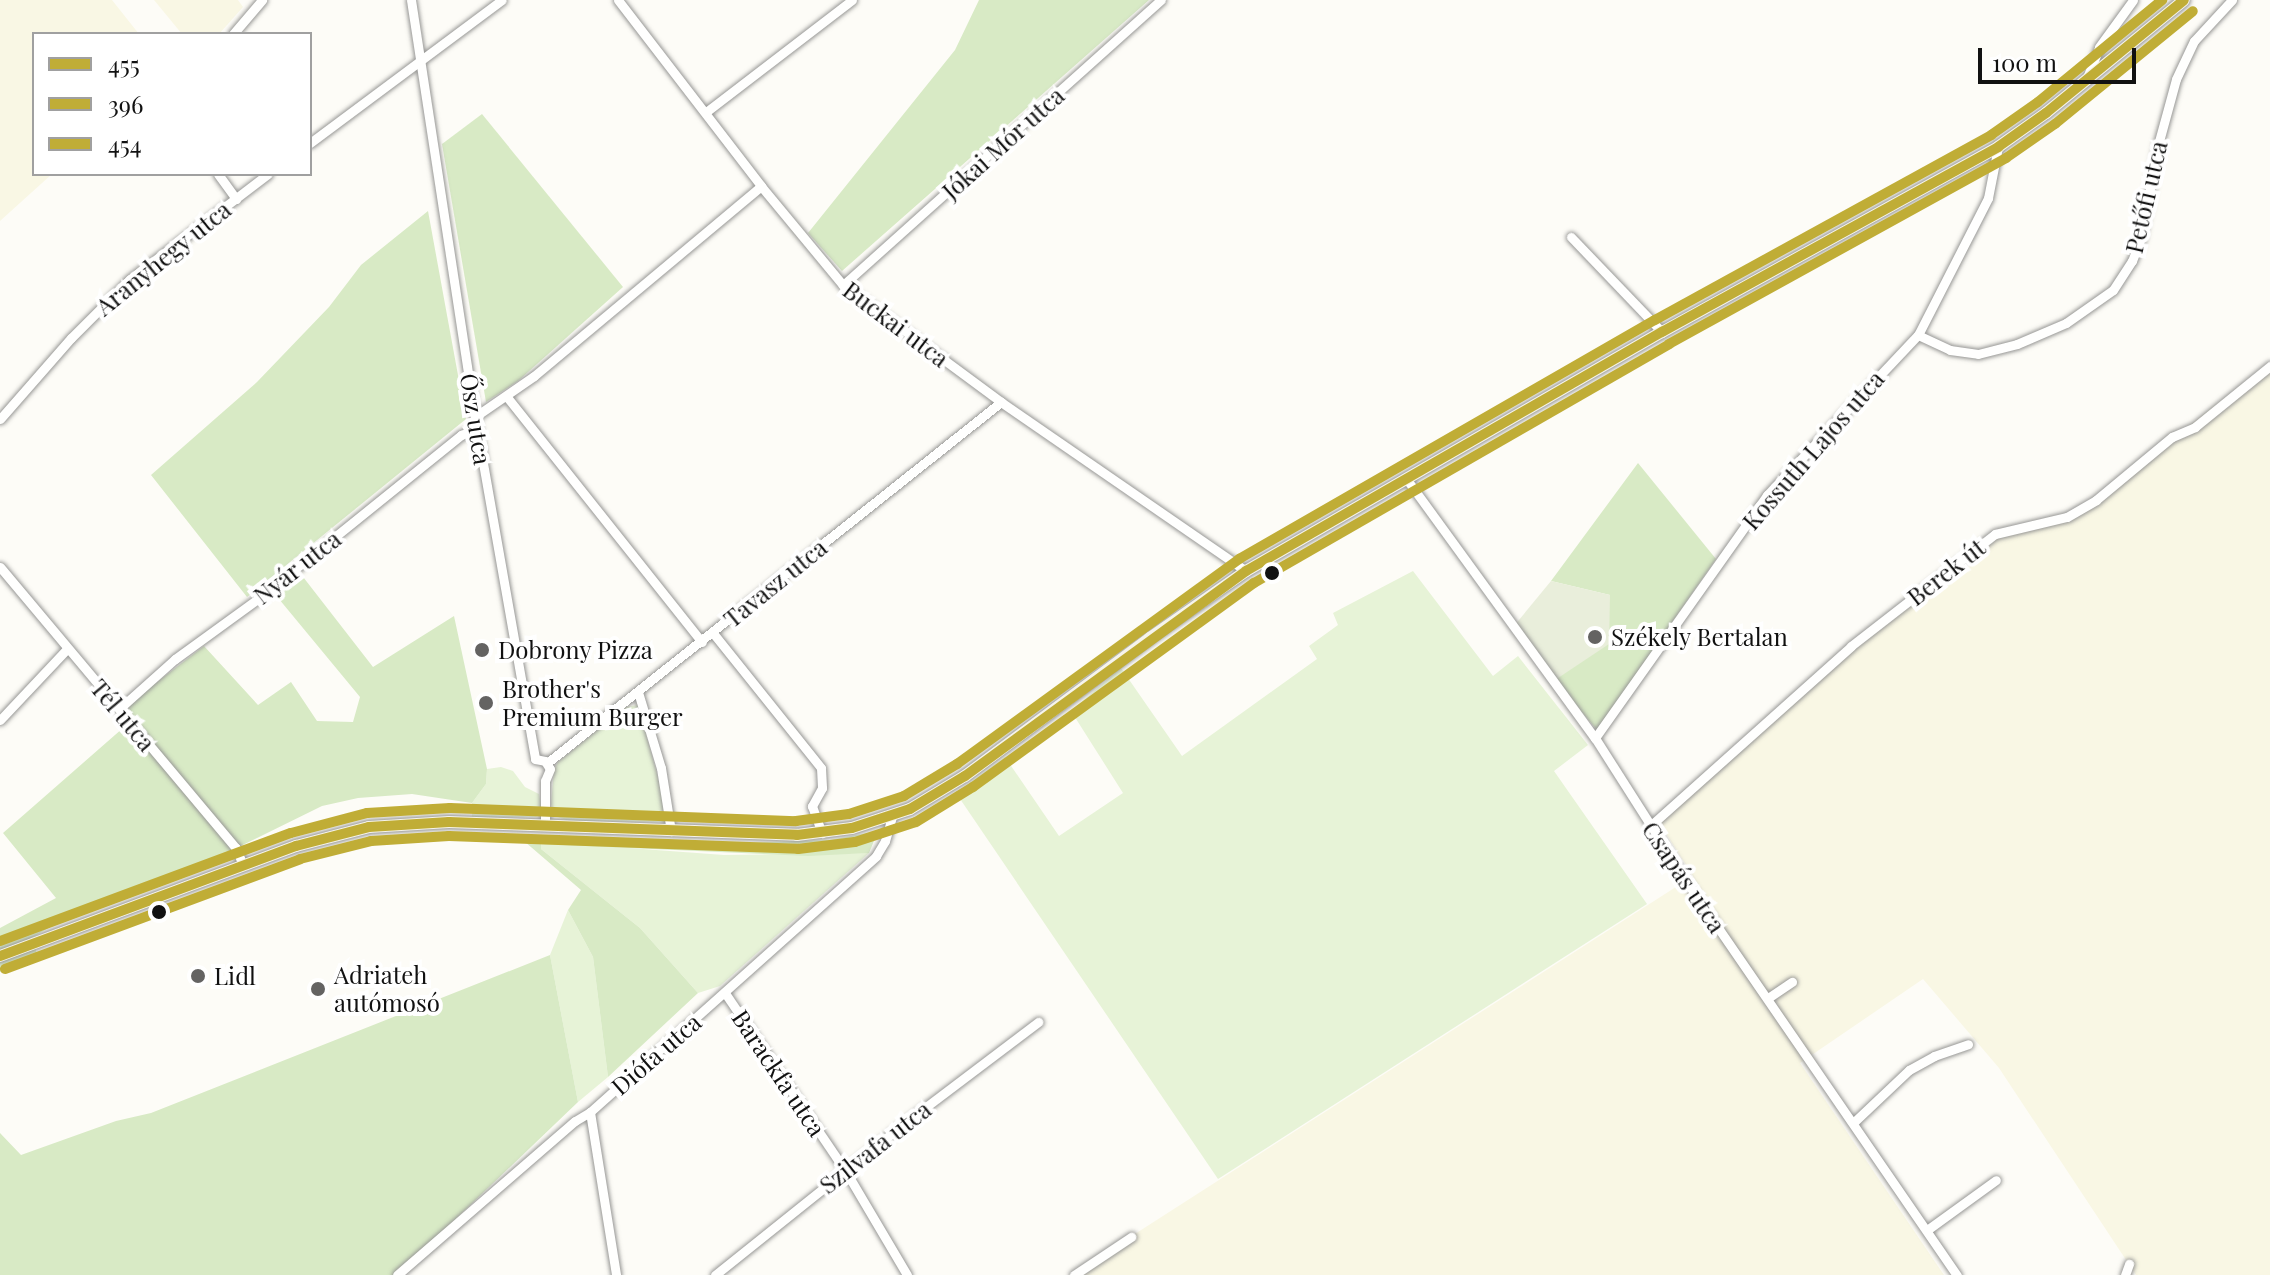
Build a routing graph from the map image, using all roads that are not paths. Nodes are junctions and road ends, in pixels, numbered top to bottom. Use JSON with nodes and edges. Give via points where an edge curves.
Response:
{"nodes":[{"id":1,"x":262,"y":0,"type":"edge"},
{"id":2,"x":411,"y":0,"type":"edge"},
{"id":3,"x":502,"y":0,"type":"edge"},
{"id":4,"x":618,"y":0,"type":"edge"},
{"id":5,"x":852,"y":0,"type":"edge"},
{"id":6,"x":1161,"y":0,"type":"edge"},
{"id":7,"x":2133,"y":0,"type":"edge"},
{"id":8,"x":2184,"y":0,"type":"edge"},
{"id":9,"x":2232,"y":0,"type":"edge"},
{"id":10,"x":235,"y":32,"type":"edge"},
{"id":11,"x":420,"y":59,"type":"junction"},
{"id":12,"x":2086,"y":80,"type":"junction"},
{"id":13,"x":706,"y":112,"type":"junction"},
{"id":14,"x":312,"y":141,"type":"edge"},
{"id":15,"x":1998,"y":147,"type":"junction"},
{"id":16,"x":219,"y":176,"type":"edge"},
{"id":17,"x":265,"y":176,"type":"edge"},
{"id":18,"x":761,"y":186,"type":"junction"},
{"id":19,"x":236,"y":199,"type":"junction"},
{"id":20,"x":1571,"y":237,"type":"dead end"},
{"id":21,"x":843,"y":285,"type":"junction"},
{"id":22,"x":1662,"y":332,"type":"junction"},
{"id":23,"x":1918,"y":335,"type":"junction"},
{"id":24,"x":2270,"y":366,"type":"edge"},
{"id":25,"x":507,"y":397,"type":"junction"},
{"id":26,"x":1001,"y":402,"type":"junction"},
{"id":27,"x":476,"y":416,"type":"junction"},
{"id":28,"x":0,"y":419,"type":"edge"},
{"id":29,"x":477,"y":429,"type":"junction"},
{"id":30,"x":1408,"y":481,"type":"junction"},
{"id":31,"x":0,"y":567,"type":"edge"},
{"id":32,"x":1246,"y":571,"type":"junction"},
{"id":33,"x":713,"y":633,"type":"junction"},
{"id":34,"x":702,"y":642,"type":"junction"},
{"id":35,"x":67,"y":649,"type":"junction"},
{"id":36,"x":638,"y":692,"type":"junction"},
{"id":37,"x":119,"y":709,"type":"junction"},
{"id":38,"x":0,"y":720,"type":"edge"},
{"id":39,"x":1595,"y":738,"type":"junction"},
{"id":40,"x":547,"y":763,"type":"junction"},
{"id":41,"x":892,"y":816,"type":"junction"},
{"id":42,"x":545,"y":826,"type":"junction"},
{"id":43,"x":1650,"y":826,"type":"junction"},
{"id":44,"x":671,"y":831,"type":"junction"},
{"id":45,"x":822,"y":833,"type":"junction"},
{"id":46,"x":243,"y":865,"type":"junction"},
{"id":47,"x":0,"y":956,"type":"edge"},
{"id":48,"x":1792,"y":982,"type":"dead end"},
{"id":49,"x":725,"y":993,"type":"junction"},
{"id":50,"x":1768,"y":998,"type":"junction"},
{"id":51,"x":1038,"y":1022,"type":"dead end"},
{"id":52,"x":1968,"y":1044,"type":"dead end"},
{"id":53,"x":590,"y":1112,"type":"junction"},
{"id":54,"x":1854,"y":1122,"type":"junction"},
{"id":55,"x":845,"y":1170,"type":"junction"},
{"id":56,"x":1996,"y":1180,"type":"dead end"},
{"id":57,"x":1927,"y":1230,"type":"junction"},
{"id":58,"x":1131,"y":1237,"type":"dead end"},
{"id":59,"x":2129,"y":1264,"type":"dead end"},
{"id":60,"x":397,"y":1275,"type":"edge"},
{"id":61,"x":616,"y":1275,"type":"edge"},
{"id":62,"x":715,"y":1275,"type":"edge"},
{"id":63,"x":907,"y":1275,"type":"edge"},
{"id":64,"x":1074,"y":1275,"type":"edge"},
{"id":65,"x":1957,"y":1275,"type":"edge"},
{"id":66,"x":2125,"y":1275,"type":"edge"}],
"edges":[{"from":1,"to":10,"type":"street"},
{"from":2,"to":11,"type":"street","name":"Ősz utca"},
{"from":3,"to":11,"type":"street"},
{"from":4,"to":13,"type":"street","name":"Buckai utca"},
{"from":5,"to":13,"type":"street"},
{"from":6,"to":21,"type":"street","name":"Jókai Mór utca"},
{"from":7,"to":12,"type":"street","via":[[2099,47]]},
{"from":8,"to":12,"type":"main road"},
{"from":9,"to":23,"type":"street","name":"Petőfi utca","via":[[2194,41],[2176,79],[2141,237],[2113,290],[2066,323],[1978,354],[1950,350]]},
{"from":11,"to":14,"type":"street"},
{"from":11,"to":27,"type":"street","name":"Ősz utca"},
{"from":12,"to":15,"type":"main road"},
{"from":13,"to":18,"type":"street","name":"Buckai utca"},
{"from":15,"to":22,"type":"main road"},
{"from":15,"to":23,"type":"street","name":"Kossuth Lajos utca","via":[[1988,198]]},
{"from":16,"to":19,"type":"street"},
{"from":17,"to":19,"type":"street","name":"Aranyhegy utca"},
{"from":18,"to":21,"type":"street","name":"Buckai utca"},
{"from":18,"to":25,"type":"street"},
{"from":19,"to":28,"type":"street","name":"Aranyhegy utca","via":[[130,279]]},
{"from":20,"to":22,"type":"street"},
{"from":21,"to":26,"type":"street","name":"Buckai utca"},
{"from":22,"to":30,"type":"main road"},
{"from":23,"to":39,"type":"street","name":"Kossuth Lajos utca","via":[[1767,495]]},
{"from":24,"to":43,"type":"street","name":"Berek út","via":[[2096,500],[2067,517],[1995,534],[1851,646]]},
{"from":25,"to":27,"type":"street"},
{"from":25,"to":34,"type":"street"},
{"from":26,"to":32,"type":"street","name":"Buckai utca"},
{"from":26,"to":33,"type":"street","name":"Tavasz utca"},
{"from":27,"to":29,"type":"street","name":"Ősz utca"},
{"from":29,"to":37,"type":"street","name":"Nyár utca","via":[[461,435],[175,659]]},
{"from":29,"to":40,"type":"street","name":"Ősz utca","via":[[535,759]]},
{"from":30,"to":32,"type":"main road"},
{"from":30,"to":39,"type":"street","name":"Csapás utca"},
{"from":31,"to":35,"type":"street","name":"Tél utca"},
{"from":32,"to":41,"type":"main road","via":[[965,776]]},
{"from":33,"to":34,"type":"street","name":"Tavasz utca"},
{"from":33,"to":45,"type":"street","via":[[821,768],[822,788],[812,806]]},
{"from":34,"to":36,"type":"street","name":"Tavasz utca"},
{"from":35,"to":37,"type":"street","name":"Tél utca"},
{"from":35,"to":38,"type":"street"},
{"from":36,"to":40,"type":"street","name":"Tavasz utca"},
{"from":36,"to":44,"type":"street","via":[[661,768]]},
{"from":37,"to":46,"type":"street","name":"Tél utca","via":[[236,848]]},
{"from":39,"to":43,"type":"street","name":"Csapás utca"},
{"from":40,"to":42,"type":"street"},
{"from":41,"to":45,"type":"main road"},
{"from":41,"to":49,"type":"street","name":"Diófa utca","via":[[876,856]]},
{"from":42,"to":44,"type":"main road"},
{"from":42,"to":46,"type":"main road","via":[[403,823],[336,835]]},
{"from":43,"to":50,"type":"street","name":"Csapás utca"},
{"from":44,"to":45,"type":"main road"},
{"from":46,"to":47,"type":"main road"},
{"from":48,"to":50,"type":"street"},
{"from":49,"to":53,"type":"street","name":"Diófa utca"},
{"from":49,"to":55,"type":"street","name":"Barackfa utca"},
{"from":50,"to":54,"type":"street","name":"Csapás utca"},
{"from":51,"to":55,"type":"street","name":"Szilvafa utca"},
{"from":52,"to":54,"type":"street","via":[[1909,1070]]},
{"from":53,"to":60,"type":"street","name":"Diófa utca"},
{"from":53,"to":61,"type":"street"},
{"from":54,"to":57,"type":"street","name":"Csapás utca"},
{"from":55,"to":62,"type":"street","name":"Szilvafa utca"},
{"from":55,"to":63,"type":"street","name":"Barackfa utca"},
{"from":56,"to":57,"type":"street"},
{"from":57,"to":65,"type":"street","name":"Csapás utca"},
{"from":58,"to":64,"type":"street"},
{"from":59,"to":66,"type":"street"}]}
